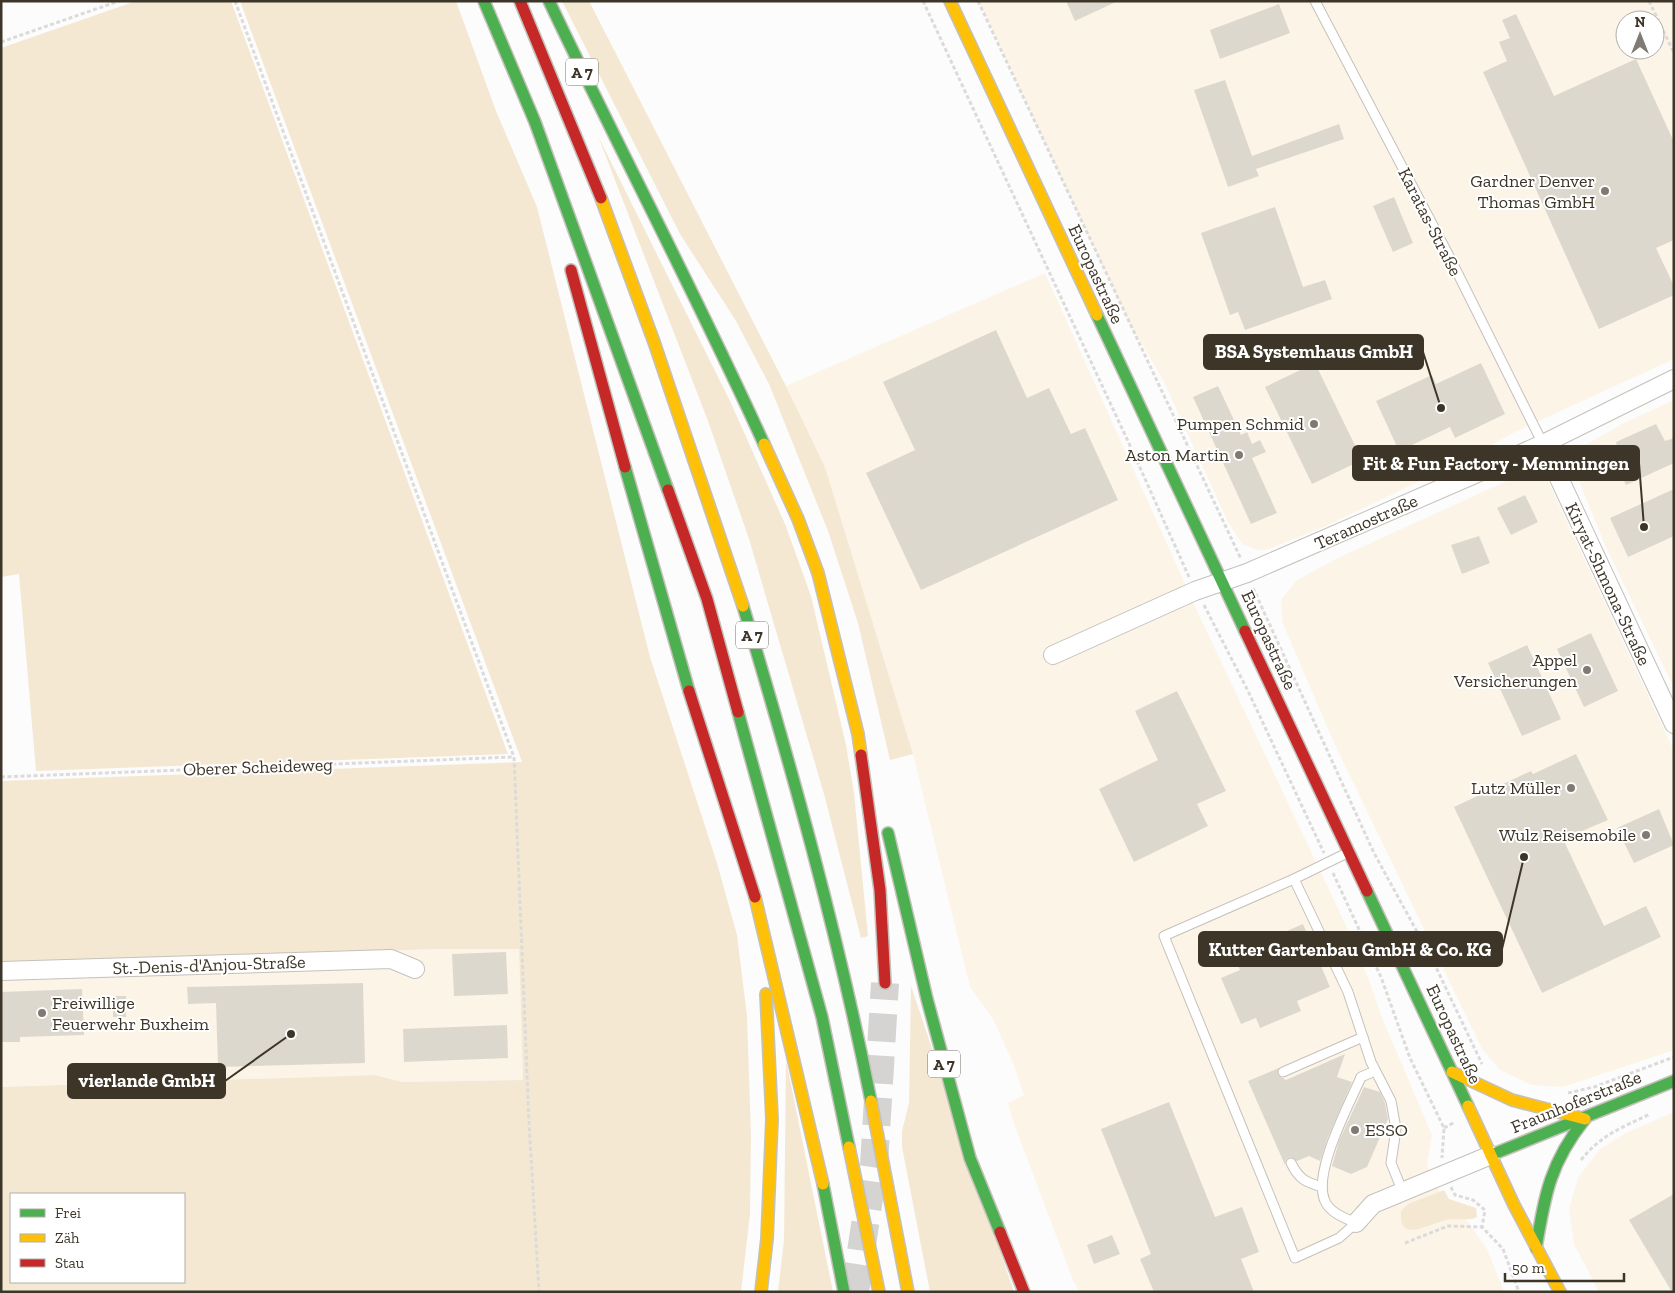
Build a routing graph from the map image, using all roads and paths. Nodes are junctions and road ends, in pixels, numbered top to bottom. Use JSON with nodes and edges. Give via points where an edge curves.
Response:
{"nodes":[{"id":1,"x":119,"y":1,"type":"edge"},
{"id":2,"x":236,"y":1,"type":"edge"},
{"id":3,"x":484,"y":1,"type":"edge"},
{"id":4,"x":520,"y":1,"type":"edge"},
{"id":5,"x":549,"y":1,"type":"edge"},
{"id":6,"x":923,"y":1,"type":"edge"},
{"id":7,"x":950,"y":1,"type":"edge"},
{"id":8,"x":978,"y":1,"type":"edge"},
{"id":9,"x":1315,"y":1,"type":"edge"},
{"id":10,"x":1649,"y":1,"type":"edge"},
{"id":11,"x":1,"y":42,"type":"edge"},
{"id":12,"x":1674,"y":53,"type":"edge"},
{"id":13,"x":535,"y":122,"type":"junction"},
{"id":14,"x":558,"y":224,"type":"dead end"},
{"id":15,"x":569,"y":261,"type":"dead end"},
{"id":16,"x":1674,"y":379,"type":"edge"},
{"id":17,"x":1543,"y":444,"type":"junction"},
{"id":18,"x":1247,"y":573,"type":"junction"},
{"id":19,"x":1222,"y":582,"type":"junction"},
{"id":20,"x":1195,"y":591,"type":"junction"},
{"id":21,"x":1053,"y":655,"type":"dead end"},
{"id":22,"x":1674,"y":724,"type":"edge"},
{"id":23,"x":858,"y":734,"type":"junction"},
{"id":24,"x":514,"y":757,"type":"junction"},
{"id":25,"x":1,"y":777,"type":"edge"},
{"id":26,"x":1349,"y":852,"type":"junction"},
{"id":27,"x":1328,"y":862,"type":"junction"},
{"id":28,"x":1294,"y":879,"type":"junction"},
{"id":29,"x":762,"y":926,"type":"junction"},
{"id":30,"x":415,"y":969,"type":"dead end"},
{"id":31,"x":1,"y":971,"type":"edge"},
{"id":32,"x":885,"y":983,"type":"tunnel mouth"},
{"id":33,"x":1363,"y":1037,"type":"junction"},
{"id":34,"x":1674,"y":1057,"type":"edge"},
{"id":35,"x":1375,"y":1070,"type":"junction"},
{"id":36,"x":1283,"y":1072,"type":"dead end"},
{"id":37,"x":1452,"y":1072,"type":"junction"},
{"id":38,"x":1486,"y":1072,"type":"dead end"},
{"id":39,"x":1674,"y":1081,"type":"edge"},
{"id":40,"x":1565,"y":1094,"type":"dead end"},
{"id":41,"x":1585,"y":1119,"type":"junction"},
{"id":42,"x":1492,"y":1155,"type":"junction"},
{"id":43,"x":1291,"y":1163,"type":"dead end"},
{"id":44,"x":1444,"y":1175,"type":"junction"},
{"id":45,"x":1322,"y":1187,"type":"junction"},
{"id":46,"x":1402,"y":1190,"type":"junction"},
{"id":47,"x":1356,"y":1222,"type":"junction"},
{"id":48,"x":1482,"y":1227,"type":"junction"},
{"id":49,"x":1405,"y":1243,"type":"dead end"},
{"id":50,"x":1536,"y":1248,"type":"junction"},
{"id":51,"x":539,"y":1292,"type":"edge"},
{"id":52,"x":761,"y":1292,"type":"edge"},
{"id":53,"x":844,"y":1292,"type":"edge"},
{"id":54,"x":879,"y":1292,"type":"edge"},
{"id":55,"x":908,"y":1292,"type":"edge"},
{"id":56,"x":1024,"y":1292,"type":"edge"},
{"id":57,"x":1519,"y":1292,"type":"edge"},
{"id":58,"x":1560,"y":1292,"type":"edge"}],
"edges":[{"from":1,"to":11,"type":"path"},
{"from":2,"to":24,"type":"path"},
{"from":3,"to":13,"type":"main road","number":"A 7"},
{"from":4,"to":55,"type":"main road","number":"A 7","via":[[588,164],[654,342],[735,581],[771,699],[850,995]]},
{"from":5,"to":23,"type":"main road","number":"A 7","via":[[718,343],[798,519],[818,573]]},
{"from":6,"to":20,"type":"path","via":[[1134,452]]},
{"from":7,"to":19,"type":"main road","name":"Europastraße"},
{"from":8,"to":18,"type":"path"},
{"from":9,"to":17,"type":"lane","name":"Karatas-Straße"},
{"from":10,"to":12,"type":"path"},
{"from":13,"to":14,"type":"main road"},
{"from":13,"to":54,"type":"main road","number":"A 7","via":[[707,599],[822,1018]]},
{"from":15,"to":29,"type":"main road","via":[[664,610],[750,874]]},
{"from":16,"to":17,"type":"street","name":"Teramostraße"},
{"from":17,"to":18,"type":"street","name":"Teramostraße"},
{"from":17,"to":22,"type":"street","name":"Kiryat-Shmona-Straße"},
{"from":18,"to":19,"type":"street","name":"Teramostraße"},
{"from":18,"to":38,"type":"path","via":[[1374,853]]},
{"from":19,"to":20,"type":"street","name":"Teramostraße"},
{"from":19,"to":26,"type":"main road","name":"Europastraße"},
{"from":20,"to":21,"type":"street","name":"Teramostraße"},
{"from":20,"to":27,"type":"path","via":[[1244,683]]},
{"from":23,"to":32,"type":"main road","number":"A 7","via":[[880,890]]},
{"from":23,"to":56,"type":"main road","number":"A 7","via":[[883,814],[927,999],[970,1158]]},
{"from":24,"to":25,"type":"path","name":"Oberer Scheideweg"},
{"from":24,"to":51,"type":"path"},
{"from":26,"to":27,"type":"lane"},
{"from":26,"to":37,"type":"main road","name":"Europastraße"},
{"from":27,"to":28,"type":"lane"},
{"from":27,"to":44,"type":"path","via":[[1381,977],[1410,1058],[1444,1128]]},
{"from":28,"to":33,"type":"lane","via":[[1348,992]]},
{"from":28,"to":47,"type":"lane","via":[[1164,936],[1295,1258],[1339,1238]]},
{"from":29,"to":52,"type":"main road","via":[[772,1120],[767,1239]]},
{"from":29,"to":53,"type":"main road","via":[[819,1163]]},
{"from":30,"to":31,"type":"street","name":"St.-Denis-d'Anjou-Straße","via":[[391,959]]},
{"from":33,"to":35,"type":"lane"},
{"from":33,"to":36,"type":"lane"},
{"from":34,"to":40,"type":"path","via":[[1594,1087]]},
{"from":35,"to":45,"type":"lane","via":[[1360,1077],[1323,1166]]},
{"from":35,"to":46,"type":"lane","via":[[1391,1101],[1396,1129],[1391,1163]]},
{"from":37,"to":41,"type":"main road","via":[[1512,1100]]},
{"from":37,"to":42,"type":"main road","name":"Europastraße"},
{"from":39,"to":41,"type":"main road","name":"Fraunhoferstraße"},
{"from":41,"to":42,"type":"main road","name":"Fraunhoferstraße"},
{"from":41,"to":50,"type":"main road","via":[[1564,1146],[1554,1166]]},
{"from":42,"to":44,"type":"street"},
{"from":42,"to":50,"type":"main road","name":"Europastraße"},
{"from":43,"to":45,"type":"lane","via":[[1304,1182]]},
{"from":44,"to":46,"type":"street"},
{"from":44,"to":48,"type":"path","via":[[1456,1195],[1473,1200],[1485,1210]]},
{"from":45,"to":47,"type":"lane","via":[[1325,1202],[1338,1215]]},
{"from":46,"to":47,"type":"street","via":[[1372,1204]]},
{"from":48,"to":49,"type":"path","via":[[1448,1226]]},
{"from":48,"to":57,"type":"path","via":[[1503,1249]]},
{"from":50,"to":58,"type":"main road","name":"Europastraße"}]}
